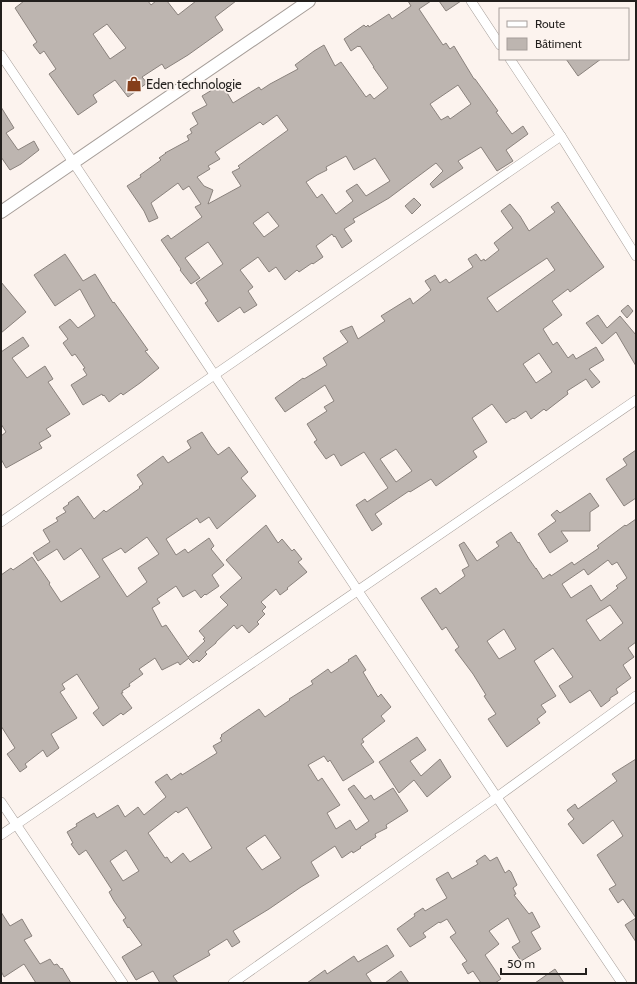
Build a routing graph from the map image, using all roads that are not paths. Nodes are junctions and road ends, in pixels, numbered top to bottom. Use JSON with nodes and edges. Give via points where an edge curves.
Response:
{"nodes":[{"id":1,"x":309,"y":1,"type":"edge"},
{"id":2,"x":471,"y":1,"type":"edge"},
{"id":3,"x":499,"y":43,"type":"edge"},
{"id":4,"x":1,"y":55,"type":"edge"},
{"id":5,"x":511,"y":60,"type":"edge"},
{"id":6,"x":561,"y":136,"type":"junction"},
{"id":7,"x":73,"y":162,"type":"junction"},
{"id":8,"x":1,"y":212,"type":"edge"},
{"id":9,"x":636,"y":256,"type":"edge"},
{"id":10,"x":214,"y":374,"type":"junction"},
{"id":11,"x":636,"y":400,"type":"edge"},
{"id":12,"x":1,"y":522,"type":"edge"},
{"id":13,"x":358,"y":591,"type":"junction"},
{"id":14,"x":636,"y":696,"type":"edge"},
{"id":15,"x":497,"y":797,"type":"junction"},
{"id":16,"x":1,"y":802,"type":"edge"},
{"id":17,"x":17,"y":824,"type":"junction"},
{"id":18,"x":1,"y":835,"type":"edge"},
{"id":19,"x":123,"y":983,"type":"edge"},
{"id":20,"x":233,"y":983,"type":"edge"},
{"id":21,"x":622,"y":983,"type":"edge"}],
"edges":[{"from":1,"to":7,"type":"street"},
{"from":2,"to":3,"type":"street"},
{"from":4,"to":7,"type":"street"},
{"from":5,"to":6,"type":"street"},
{"from":6,"to":9,"type":"street"},
{"from":6,"to":10,"type":"street"},
{"from":7,"to":8,"type":"street"},
{"from":7,"to":10,"type":"street"},
{"from":10,"to":12,"type":"street"},
{"from":10,"to":13,"type":"street"},
{"from":11,"to":13,"type":"street"},
{"from":13,"to":15,"type":"street"},
{"from":13,"to":17,"type":"street"},
{"from":14,"to":15,"type":"street"},
{"from":15,"to":20,"type":"street"},
{"from":15,"to":21,"type":"street"},
{"from":16,"to":17,"type":"street"},
{"from":17,"to":18,"type":"street"},
{"from":17,"to":19,"type":"street"}]}
